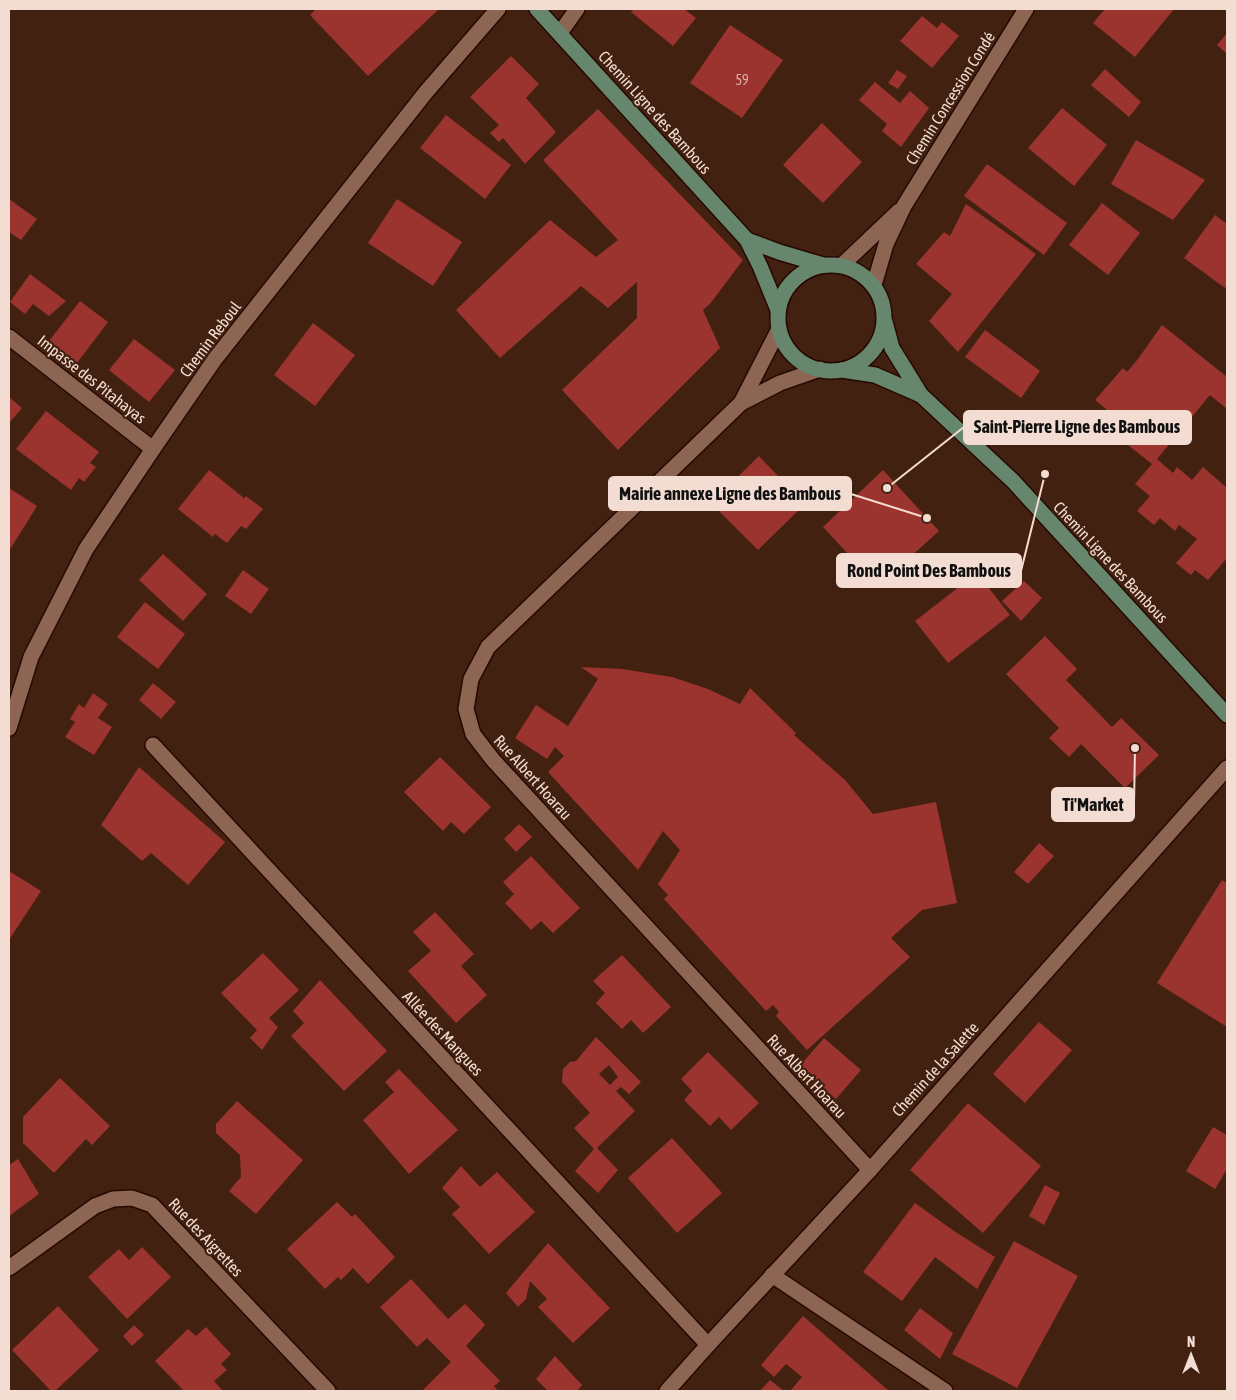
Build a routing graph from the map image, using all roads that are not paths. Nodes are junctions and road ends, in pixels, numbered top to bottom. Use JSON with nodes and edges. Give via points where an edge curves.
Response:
{"nodes":[{"id":1,"x":498,"y":9,"type":"edge"},
{"id":2,"x":538,"y":9,"type":"edge"},
{"id":3,"x":578,"y":9,"type":"edge"},
{"id":4,"x":1026,"y":9,"type":"edge"},
{"id":5,"x":560,"y":33,"type":"junction"},
{"id":6,"x":904,"y":206,"type":"junction"},
{"id":7,"x":747,"y":240,"type":"junction"},
{"id":8,"x":823,"y":265,"type":"junction"},
{"id":9,"x":842,"y":265,"type":"junction"},
{"id":10,"x":874,"y":285,"type":"junction"},
{"id":11,"x":778,"y":310,"type":"junction"},
{"id":12,"x":885,"y":322,"type":"junction"},
{"id":13,"x":779,"y":329,"type":"junction"},
{"id":14,"x":9,"y":337,"type":"edge"},
{"id":15,"x":820,"y":369,"type":"junction"},
{"id":16,"x":840,"y":370,"type":"junction"},
{"id":17,"x":921,"y":395,"type":"junction"},
{"id":18,"x":741,"y":403,"type":"junction"},
{"id":19,"x":153,"y":449,"type":"junction"},
{"id":20,"x":1227,"y":715,"type":"edge"},
{"id":21,"x":9,"y":728,"type":"edge"},
{"id":22,"x":153,"y":745,"type":"dead end"},
{"id":23,"x":1227,"y":768,"type":"edge"},
{"id":24,"x":870,"y":1170,"type":"junction"},
{"id":25,"x":9,"y":1268,"type":"edge"},
{"id":26,"x":772,"y":1275,"type":"junction"},
{"id":27,"x":708,"y":1345,"type":"junction"},
{"id":28,"x":328,"y":1391,"type":"edge"},
{"id":29,"x":666,"y":1391,"type":"edge"},
{"id":30,"x":945,"y":1391,"type":"edge"}],
"edges":[{"from":1,"to":19,"type":"street","name":"Chemin Reboul","via":[[426,92],[215,359]]},
{"from":2,"to":5,"type":"main road","name":"Chemin Ligne des Bambous"},
{"from":3,"to":5,"type":"street"},
{"from":4,"to":6,"type":"street","name":"Chemin Concession Condé"},
{"from":5,"to":7,"type":"main road","name":"Chemin Ligne des Bambous"},
{"from":6,"to":9,"type":"street","name":"Chemin Concession Condé"},
{"from":6,"to":10,"type":"street","name":"Chemin Concession Condé","via":[[886,244]]},
{"from":7,"to":8,"type":"main road","name":"Chemin Ligne des Bambous"},
{"from":7,"to":11,"type":"main road","name":"Chemin Ligne des Bambous"},
{"from":8,"to":9,"type":"main road"},
{"from":8,"to":11,"type":"main road","via":[[790,282]]},
{"from":9,"to":10,"type":"main road","via":[[859,272]]},
{"from":10,"to":12,"type":"main road","via":[[883,302]]},
{"from":11,"to":13,"type":"main road"},
{"from":12,"to":16,"type":"main road","via":[[880,340],[868,356],[851,368]]},
{"from":12,"to":17,"type":"main road","name":"Chemin Ligne des Bambous","via":[[892,348]]},
{"from":13,"to":15,"type":"main road","via":[[792,355],[809,367]]},
{"from":13,"to":18,"type":"street","name":"Rue Albert Hoarau"},
{"from":14,"to":19,"type":"street","name":"Impasse des Pitahayas"},
{"from":15,"to":16,"type":"main road"},
{"from":15,"to":18,"type":"street","name":"Rue Albert Hoarau","via":[[780,383]]},
{"from":16,"to":17,"type":"main road","name":"Chemin Ligne des Bambous","via":[[875,375]]},
{"from":17,"to":20,"type":"main road","name":"Chemin Ligne des Bambous","via":[[1013,481]]},
{"from":18,"to":24,"type":"street","name":"Rue Albert Hoarau","via":[[488,647],[471,679],[466,709],[473,734],[493,760]]},
{"from":19,"to":21,"type":"street","name":"Chemin Reboul","via":[[86,549],[31,657]]},
{"from":22,"to":27,"type":"street","name":"Allée des Mangues"},
{"from":23,"to":24,"type":"street","name":"Chemin de la Salette"},
{"from":24,"to":26,"type":"street","name":"Chemin de la Salette"},
{"from":25,"to":28,"type":"street","name":"Rue des Aigrettes","via":[[95,1206],[112,1199],[132,1198],[152,1205]]},
{"from":26,"to":27,"type":"street","name":"Chemin de la Salette"},
{"from":26,"to":30,"type":"street"},
{"from":27,"to":29,"type":"street","name":"Chemin de la Salette"}]}
